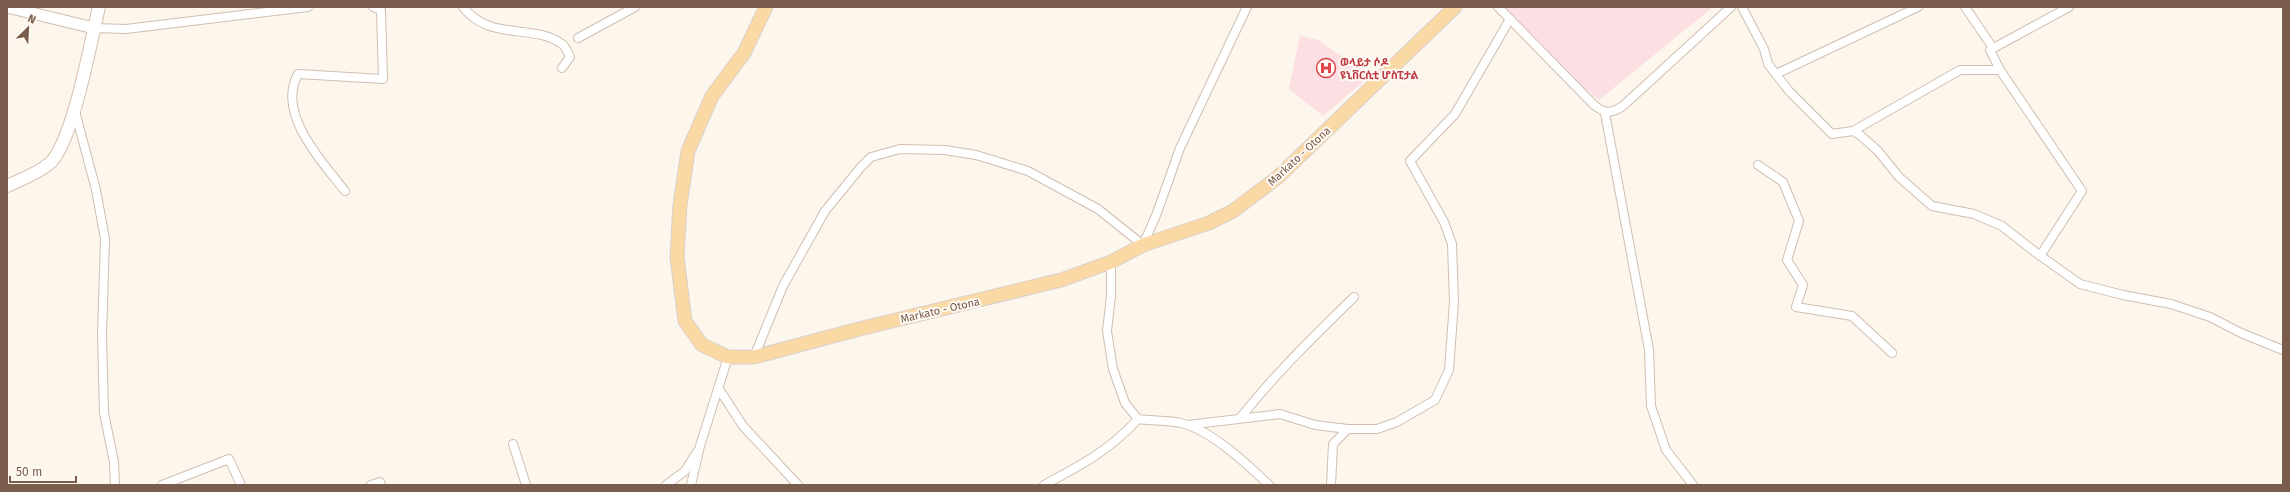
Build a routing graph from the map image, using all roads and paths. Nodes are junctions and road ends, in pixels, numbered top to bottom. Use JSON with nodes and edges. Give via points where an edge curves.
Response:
{"nodes":[{"id":1,"x":7,"y":7,"type":"edge"},
{"id":2,"x":99,"y":7,"type":"edge"},
{"id":3,"x":308,"y":7,"type":"edge"},
{"id":4,"x":373,"y":7,"type":"edge"},
{"id":5,"x":463,"y":7,"type":"edge"},
{"id":6,"x":635,"y":7,"type":"edge"},
{"id":7,"x":766,"y":7,"type":"edge"},
{"id":8,"x":1247,"y":7,"type":"edge"},
{"id":9,"x":1455,"y":7,"type":"edge"},
{"id":10,"x":1498,"y":7,"type":"edge"},
{"id":11,"x":1731,"y":7,"type":"edge"},
{"id":12,"x":1742,"y":7,"type":"edge"},
{"id":13,"x":1918,"y":7,"type":"edge"},
{"id":14,"x":1964,"y":7,"type":"edge"},
{"id":15,"x":2069,"y":7,"type":"edge"},
{"id":16,"x":1510,"y":19,"type":"junction"},
{"id":17,"x":94,"y":28,"type":"junction"},
{"id":18,"x":578,"y":38,"type":"dead end"},
{"id":19,"x":1994,"y":48,"type":"junction"},
{"id":20,"x":562,"y":68,"type":"dead end"},
{"id":21,"x":2000,"y":70,"type":"junction"},
{"id":22,"x":1776,"y":74,"type":"junction"},
{"id":23,"x":74,"y":110,"type":"junction"},
{"id":24,"x":1605,"y":112,"type":"junction"},
{"id":25,"x":1853,"y":131,"type":"junction"},
{"id":26,"x":1758,"y":165,"type":"dead end"},
{"id":27,"x":7,"y":186,"type":"edge"},
{"id":28,"x":345,"y":191,"type":"dead end"},
{"id":29,"x":1143,"y":245,"type":"junction"},
{"id":30,"x":2040,"y":256,"type":"junction"},
{"id":31,"x":1111,"y":262,"type":"junction"},
{"id":32,"x":1354,"y":297,"type":"dead end"},
{"id":33,"x":2283,"y":350,"type":"edge"},
{"id":34,"x":1892,"y":353,"type":"dead end"},
{"id":35,"x":728,"y":357,"type":"junction"},
{"id":36,"x":754,"y":357,"type":"junction"},
{"id":37,"x":719,"y":389,"type":"junction"},
{"id":38,"x":1240,"y":417,"type":"junction"},
{"id":39,"x":1138,"y":419,"type":"junction"},
{"id":40,"x":1187,"y":425,"type":"junction"},
{"id":41,"x":1348,"y":429,"type":"junction"},
{"id":42,"x":513,"y":444,"type":"dead end"},
{"id":43,"x":700,"y":446,"type":"junction"},
{"id":44,"x":115,"y":485,"type":"edge"},
{"id":45,"x":162,"y":485,"type":"edge"},
{"id":46,"x":242,"y":485,"type":"edge"},
{"id":47,"x":372,"y":485,"type":"edge"},
{"id":48,"x":381,"y":485,"type":"edge"},
{"id":49,"x":526,"y":485,"type":"edge"},
{"id":50,"x":666,"y":485,"type":"edge"},
{"id":51,"x":691,"y":485,"type":"edge"},
{"id":52,"x":798,"y":485,"type":"edge"},
{"id":53,"x":1044,"y":485,"type":"edge"},
{"id":54,"x":1269,"y":485,"type":"edge"},
{"id":55,"x":1331,"y":485,"type":"edge"},
{"id":56,"x":1693,"y":485,"type":"edge"}],
"edges":[{"from":1,"to":17,"type":"street"},
{"from":2,"to":17,"type":"main road"},
{"from":3,"to":17,"type":"street","via":[[126,29]]},
{"from":4,"to":28,"type":"street","via":[[381,10],[384,79],[298,74],[293,83],[296,122]]},
{"from":5,"to":20,"type":"street","via":[[471,17],[490,26],[552,38],[563,45],[570,57]]},
{"from":6,"to":18,"type":"street"},
{"from":7,"to":35,"type":"main road","name":"Markato - Otona","via":[[744,53],[712,96],[688,151],[680,205],[677,257],[685,321],[702,345]]},
{"from":8,"to":29,"type":"street","via":[[1180,148]]},
{"from":9,"to":29,"type":"main road","name":"Markato - Otona","via":[[1278,177],[1233,211]]},
{"from":10,"to":16,"type":"street"},
{"from":11,"to":24,"type":"street","via":[[1624,105],[1615,112]]},
{"from":12,"to":22,"type":"street","via":[[1764,49],[1768,64]]},
{"from":13,"to":22,"type":"street"},
{"from":14,"to":19,"type":"street"},
{"from":15,"to":19,"type":"street"},
{"from":16,"to":24,"type":"street","via":[[1594,105]]},
{"from":16,"to":41,"type":"street","via":[[1455,114],[1410,161],[1444,222],[1452,244],[1454,302],[1449,370],[1435,400],[1397,422],[1377,429]]},
{"from":17,"to":23,"type":"main road"},
{"from":19,"to":21,"type":"street","via":[[1990,50]]},
{"from":21,"to":25,"type":"street","via":[[1960,70]]},
{"from":21,"to":30,"type":"street","via":[[2082,190]]},
{"from":22,"to":25,"type":"street","via":[[1832,134]]},
{"from":23,"to":27,"type":"main road","via":[[60,150],[51,162],[37,173]]},
{"from":23,"to":44,"type":"street","via":[[96,190],[105,239],[102,335],[104,413],[114,462]]},
{"from":24,"to":56,"type":"street","via":[[1649,350],[1651,406],[1666,450]]},
{"from":25,"to":30,"type":"street","via":[[1878,151],[1899,177],[1932,206],[1987,219],[2002,226]]},
{"from":26,"to":34,"type":"street","via":[[1783,182],[1799,221],[1787,260],[1803,285],[1796,307],[1852,316]]},
{"from":29,"to":31,"type":"main road","name":"Markato - Otona"},
{"from":29,"to":36,"type":"street","via":[[1098,208],[1028,171],[976,155],[945,150],[900,149],[871,157],[825,211],[783,286]]},
{"from":30,"to":33,"type":"street","via":[[2080,284],[2171,304],[2210,317]]},
{"from":31,"to":36,"type":"main road","name":"Markato - Otona","via":[[1061,280]]},
{"from":31,"to":39,"type":"street","via":[[1107,331],[1113,369],[1125,403]]},
{"from":32,"to":38,"type":"street","via":[[1303,346]]},
{"from":35,"to":36,"type":"main road","name":"Markato - Otona"},
{"from":35,"to":37,"type":"street"},
{"from":37,"to":43,"type":"street"},
{"from":37,"to":52,"type":"street","via":[[743,426]]},
{"from":38,"to":40,"type":"street"},
{"from":38,"to":41,"type":"street","via":[[1280,414],[1315,425]]},
{"from":39,"to":40,"type":"street"},
{"from":39,"to":53,"type":"street","via":[[1122,437],[1101,454]]},
{"from":40,"to":54,"type":"street","via":[[1206,434]]},
{"from":41,"to":55,"type":"street","via":[[1333,444]]},
{"from":42,"to":49,"type":"street"},
{"from":43,"to":50,"type":"street","via":[[685,471]]},
{"from":43,"to":51,"type":"street"},
{"from":45,"to":46,"type":"street","via":[[229,459]]},
{"from":47,"to":48,"type":"street","via":[[380,482]]}]}
